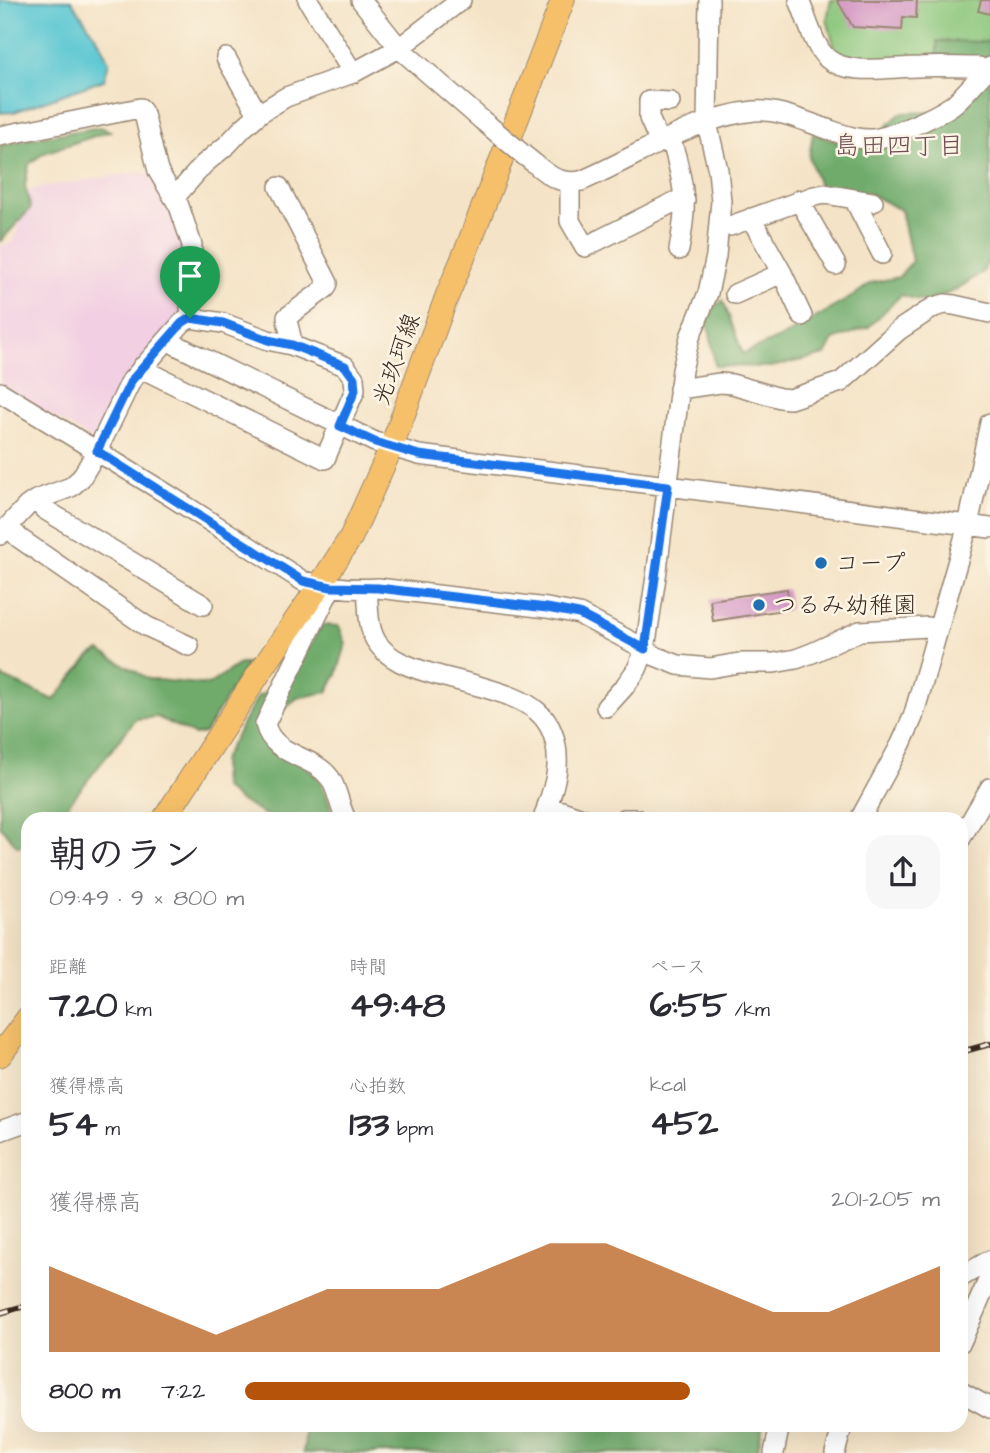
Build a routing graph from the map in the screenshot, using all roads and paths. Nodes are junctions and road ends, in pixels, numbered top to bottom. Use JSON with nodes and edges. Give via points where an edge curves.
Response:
{"nodes":[{"id":1,"x":308,"y":0,"type":"edge"},
{"id":2,"x":361,"y":0,"type":"edge"},
{"id":3,"x":461,"y":0,"type":"edge"},
{"id":4,"x":563,"y":0,"type":"edge"},
{"id":5,"x":709,"y":0,"type":"edge"},
{"id":6,"x":799,"y":0,"type":"edge"},
{"id":7,"x":399,"y":48,"type":"junction"},
{"id":8,"x":226,"y":58,"type":"dead end"},
{"id":9,"x":988,"y":70,"type":"edge"},
{"id":10,"x":354,"y":73,"type":"junction"},
{"id":11,"x":670,"y":102,"type":"dead end"},
{"id":12,"x":260,"y":113,"type":"junction"},
{"id":13,"x":707,"y":123,"type":"junction"},
{"id":14,"x":0,"y":136,"type":"edge"},
{"id":15,"x":665,"y":140,"type":"junction"},
{"id":16,"x":570,"y":183,"type":"junction"},
{"id":17,"x":279,"y":187,"type":"dead end"},
{"id":18,"x":175,"y":198,"type":"junction"},
{"id":19,"x":799,"y":200,"type":"junction"},
{"id":20,"x":685,"y":201,"type":"junction"},
{"id":21,"x":751,"y":218,"type":"junction"},
{"id":22,"x":720,"y":226,"type":"junction"},
{"id":23,"x":679,"y":250,"type":"dead end"},
{"id":24,"x":883,"y":254,"type":"dead end"},
{"id":25,"x":836,"y":265,"type":"dead end"},
{"id":26,"x":782,"y":273,"type":"junction"},
{"id":27,"x":735,"y":295,"type":"dead end"},
{"id":28,"x":990,"y":313,"type":"edge"},
{"id":29,"x":802,"y":316,"type":"dead end"},
{"id":30,"x":190,"y":318,"type":"junction"},
{"id":31,"x":168,"y":339,"type":"junction"},
{"id":32,"x":292,"y":345,"type":"junction"},
{"id":33,"x":142,"y":367,"type":"junction"},
{"id":34,"x":679,"y":389,"type":"junction"},
{"id":35,"x":0,"y":392,"type":"edge"},
{"id":36,"x":990,"y":424,"type":"edge"},
{"id":37,"x":340,"y":426,"type":"junction"},
{"id":38,"x":391,"y":448,"type":"junction"},
{"id":39,"x":97,"y":451,"type":"junction"},
{"id":40,"x":668,"y":486,"type":"junction"},
{"id":41,"x":36,"y":500,"type":"junction"},
{"id":42,"x":968,"y":525,"type":"junction"},
{"id":43,"x":990,"y":528,"type":"edge"},
{"id":44,"x":4,"y":531,"type":"edge"},
{"id":45,"x":326,"y":586,"type":"junction"},
{"id":46,"x":367,"y":589,"type":"junction"},
{"id":47,"x":203,"y":605,"type":"dead end"},
{"id":48,"x":938,"y":629,"type":"junction"},
{"id":49,"x":190,"y":646,"type":"dead end"},
{"id":50,"x":645,"y":649,"type":"junction"},
{"id":51,"x":606,"y":707,"type":"dead end"},
{"id":52,"x":990,"y":788,"type":"edge"},
{"id":53,"x":169,"y":812,"type":"edge"},
{"id":54,"x":343,"y":812,"type":"edge"},
{"id":55,"x":545,"y":812,"type":"edge"},
{"id":56,"x":864,"y":812,"type":"edge"},
{"id":57,"x":968,"y":826,"type":"edge"},
{"id":58,"x":21,"y":1027,"type":"edge"},
{"id":59,"x":0,"y":1055,"type":"edge"},
{"id":60,"x":21,"y":1124,"type":"edge"},
{"id":61,"x":0,"y":1131,"type":"edge"},
{"id":62,"x":990,"y":1260,"type":"edge"},
{"id":63,"x":968,"y":1273,"type":"edge"},
{"id":64,"x":990,"y":1276,"type":"edge"},
{"id":65,"x":968,"y":1326,"type":"edge"},
{"id":66,"x":968,"y":1396,"type":"edge"},
{"id":67,"x":990,"y":1408,"type":"edge"},
{"id":68,"x":778,"y":1432,"type":"edge"},
{"id":69,"x":841,"y":1432,"type":"edge"},
{"id":70,"x":774,"y":1453,"type":"edge"},
{"id":71,"x":835,"y":1453,"type":"edge"}],
"edges":[{"from":1,"to":10,"type":"street"},
{"from":2,"to":7,"type":"street"},
{"from":3,"to":7,"type":"street"},
{"from":4,"to":38,"type":"main road","name":"光玖珂線"},
{"from":5,"to":13,"type":"street"},
{"from":6,"to":9,"type":"street","via":[[817,44],[826,58],[841,66]]},
{"from":7,"to":10,"type":"street"},
{"from":7,"to":16,"type":"street","bridge":true,"via":[[525,156],[559,181]]},
{"from":8,"to":12,"type":"street"},
{"from":9,"to":13,"type":"street","via":[[955,104],[873,139],[758,111]]},
{"from":10,"to":12,"type":"street","via":[[286,97]]},
{"from":11,"to":15,"type":"street","via":[[649,101],[649,118]]},
{"from":12,"to":18,"type":"street","via":[[204,164]]},
{"from":13,"to":15,"type":"street"},
{"from":13,"to":22,"type":"street","via":[[718,170]]},
{"from":14,"to":18,"type":"street","via":[[140,108],[158,171]]},
{"from":15,"to":16,"type":"street"},
{"from":15,"to":20,"type":"street","via":[[674,146]]},
{"from":16,"to":20,"type":"street","via":[[570,220],[585,247],[674,202]]},
{"from":17,"to":32,"type":"street","via":[[328,283],[287,317]]},
{"from":18,"to":30,"type":"street","via":[[192,245]]},
{"from":19,"to":21,"type":"street"},
{"from":19,"to":24,"type":"street","via":[[825,194],[865,201],[857,205]]},
{"from":19,"to":25,"type":"street"},
{"from":20,"to":23,"type":"street"},
{"from":21,"to":22,"type":"street"},
{"from":21,"to":26,"type":"street"},
{"from":22,"to":34,"type":"street","via":[[708,293],[690,337]]},
{"from":26,"to":27,"type":"street"},
{"from":26,"to":29,"type":"street"},
{"from":28,"to":34,"type":"street","via":[[945,304],[934,307],[899,330],[841,382],[790,399],[732,384]]},
{"from":30,"to":31,"type":"street"},
{"from":30,"to":32,"type":"street","via":[[223,323]]},
{"from":31,"to":33,"type":"street"},
{"from":31,"to":37,"type":"street"},
{"from":32,"to":37,"type":"street","via":[[345,366],[354,378],[355,390]]},
{"from":33,"to":37,"type":"street","via":[[324,459]]},
{"from":33,"to":39,"type":"street"},
{"from":34,"to":40,"type":"street"},
{"from":35,"to":39,"type":"street"},
{"from":36,"to":42,"type":"street"},
{"from":37,"to":38,"type":"street"},
{"from":38,"to":40,"type":"street","via":[[460,461]]},
{"from":38,"to":45,"type":"main road","name":"光玖珂線"},
{"from":39,"to":41,"type":"street","via":[[71,487]]},
{"from":39,"to":45,"type":"street","via":[[303,581]]},
{"from":40,"to":42,"type":"street"},
{"from":40,"to":50,"type":"street"},
{"from":41,"to":44,"type":"street"},
{"from":41,"to":47,"type":"street"},
{"from":42,"to":43,"type":"street"},
{"from":42,"to":48,"type":"street"},
{"from":44,"to":49,"type":"street","via":[[146,626]]},
{"from":45,"to":46,"type":"street"},
{"from":45,"to":53,"type":"main road","name":"光玖珂線","via":[[283,637]]},
{"from":45,"to":54,"type":"street","via":[[265,724],[275,744],[329,777]]},
{"from":46,"to":50,"type":"street","via":[[579,614]]},
{"from":46,"to":55,"type":"street","via":[[376,641],[391,657],[507,694],[542,714],[552,731],[557,769]]},
{"from":48,"to":50,"type":"street","via":[[860,631],[796,659],[710,668],[678,665]]},
{"from":48,"to":56,"type":"street","via":[[913,717]]},
{"from":50,"to":51,"type":"street","via":[[637,669]]},
{"from":52,"to":57,"type":"street"},
{"from":58,"to":59,"type":"main road"},
{"from":60,"to":61,"type":"street"},
{"from":62,"to":63,"type":"street"},
{"from":64,"to":65,"type":"street"},
{"from":66,"to":67,"type":"street"},
{"from":68,"to":70,"type":"street"},
{"from":69,"to":71,"type":"street"}]}
